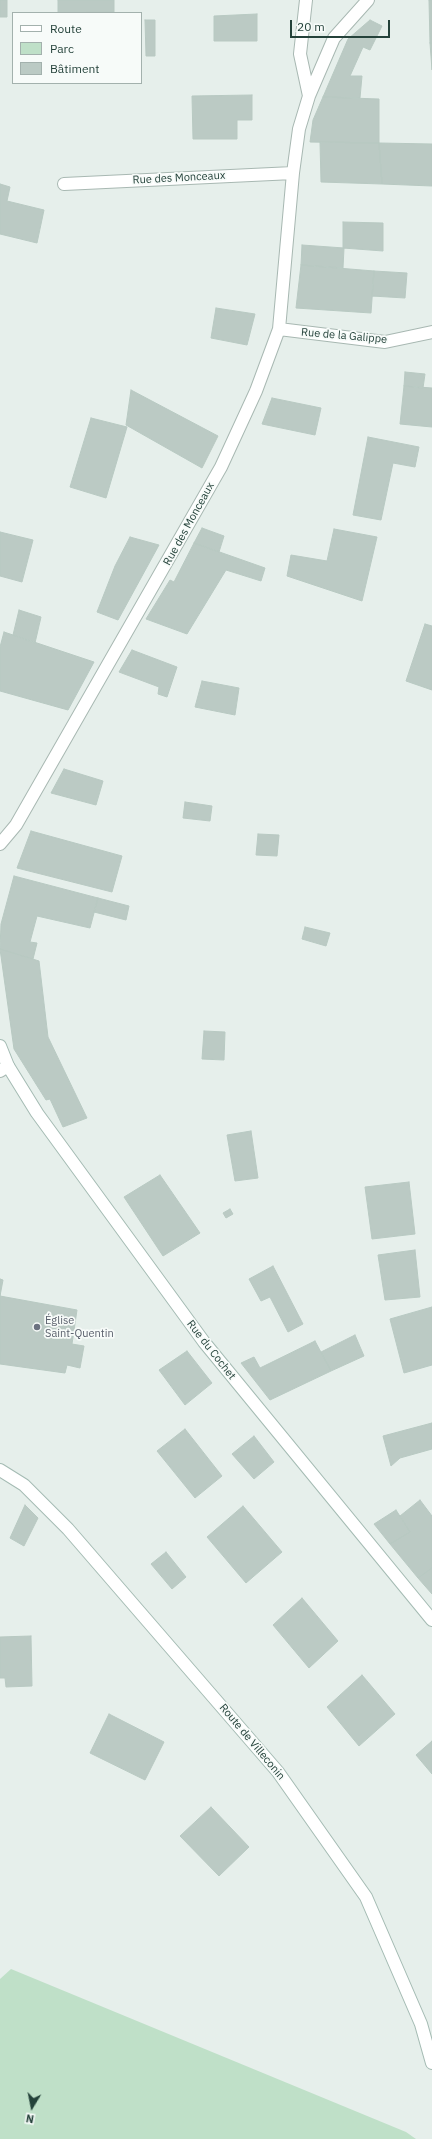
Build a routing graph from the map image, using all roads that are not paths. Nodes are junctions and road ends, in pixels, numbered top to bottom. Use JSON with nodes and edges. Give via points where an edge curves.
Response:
{"nodes":[{"id":1,"x":306,"y":0,"type":"edge"},
{"id":2,"x":368,"y":0,"type":"edge"},
{"id":3,"x":309,"y":96,"type":"junction"},
{"id":4,"x":293,"y":173,"type":"junction"},
{"id":5,"x":64,"y":184,"type":"dead end"},
{"id":6,"x":279,"y":329,"type":"junction"},
{"id":7,"x":432,"y":332,"type":"edge"},
{"id":8,"x":0,"y":844,"type":"edge"},
{"id":9,"x":0,"y":1046,"type":"edge"},
{"id":10,"x":4,"y":1068,"type":"edge"},
{"id":11,"x":0,"y":1470,"type":"edge"},
{"id":12,"x":432,"y":1620,"type":"edge"},
{"id":13,"x":432,"y":2063,"type":"edge"}],
"edges":[{"from":1,"to":3,"type":"street","name":"Rue des Monceaux","via":[[300,54]]},
{"from":2,"to":3,"type":"street","name":"Rue des Monceaux","via":[[334,38]]},
{"from":3,"to":4,"type":"street","name":"Rue des Monceaux","via":[[299,129]]},
{"from":4,"to":5,"type":"street","name":"Rue des Monceaux"},
{"from":4,"to":6,"type":"street","name":"Rue des Monceaux"},
{"from":6,"to":7,"type":"street","name":"Rue de la Galippe","via":[[385,342]]},
{"from":6,"to":8,"type":"street","name":"Rue des Monceaux","via":[[256,391],[221,467],[16,825]]},
{"from":9,"to":10,"type":"street","name":"Rue du Cochet"},
{"from":10,"to":12,"type":"street","name":"Rue du Cochet","via":[[204,1342]]},
{"from":11,"to":13,"type":"street","name":"Route de Villeconin","via":[[24,1485],[68,1529],[278,1772],[366,1897],[421,2024]]}]}
